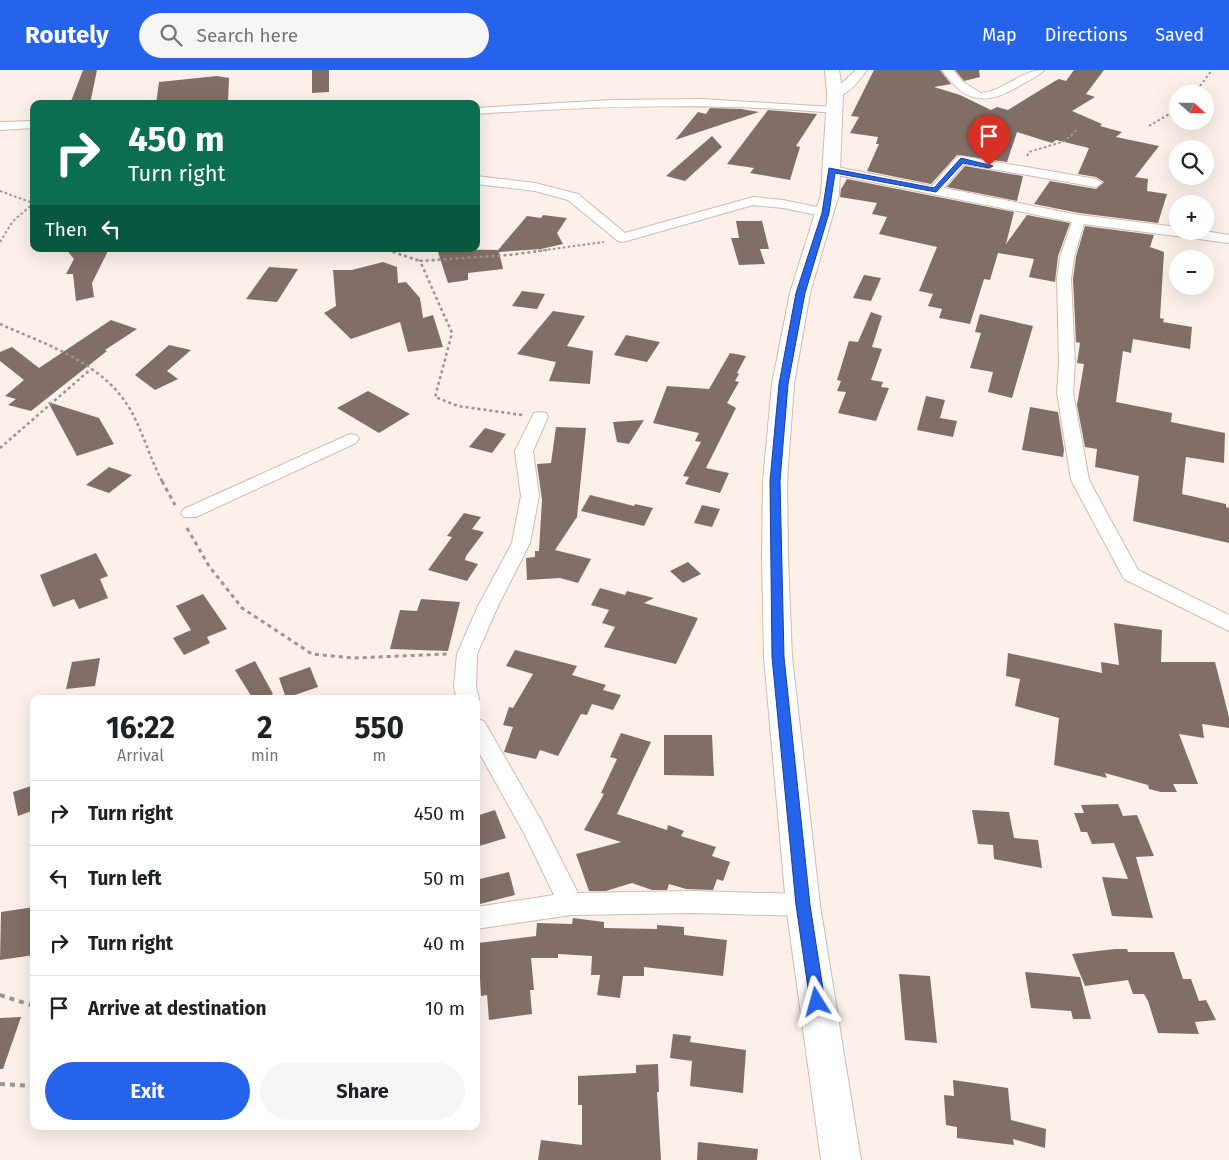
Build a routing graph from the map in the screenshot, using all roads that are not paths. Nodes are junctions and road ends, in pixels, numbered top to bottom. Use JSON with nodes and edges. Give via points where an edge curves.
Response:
{"nodes":[{"id":1,"x":862,"y":70,"type":"edge"},
{"id":2,"x":947,"y":70,"type":"edge"},
{"id":3,"x":1039,"y":70,"type":"edge"},
{"id":4,"x":834,"y":92,"type":"edge"},
{"id":5,"x":480,"y":112,"type":"edge"},
{"id":6,"x":30,"y":124,"type":"edge"},
{"id":7,"x":0,"y":126,"type":"edge"},
{"id":8,"x":832,"y":170,"type":"junction"},
{"id":9,"x":480,"y":180,"type":"edge"},
{"id":10,"x":1096,"y":184,"type":"dead end"},
{"id":11,"x":936,"y":190,"type":"junction"},
{"id":12,"x":826,"y":213,"type":"junction"},
{"id":13,"x":1079,"y":219,"type":"junction"},
{"id":14,"x":1169,"y":230,"type":"edge"},
{"id":15,"x":1214,"y":236,"type":"edge"},
{"id":16,"x":1229,"y":238,"type":"edge"},
{"id":17,"x":540,"y":417,"type":"road end"},
{"id":18,"x":350,"y":439,"type":"dead end"},
{"id":19,"x":183,"y":514,"type":"road end"},
{"id":20,"x":1229,"y":624,"type":"edge"},
{"id":21,"x":467,"y":695,"type":"edge"},
{"id":22,"x":480,"y":734,"type":"edge"},
{"id":23,"x":571,"y":904,"type":"junction"},
{"id":24,"x":803,"y":905,"type":"junction"},
{"id":25,"x":480,"y":917,"type":"edge"},
{"id":26,"x":841,"y":1160,"type":"edge"}],
"edges":[{"from":1,"to":4,"type":"street","via":[[854,80]]},
{"from":2,"to":3,"type":"street","via":[[968,92],[991,97],[1005,92]]},
{"from":4,"to":5,"type":"street","via":[[730,102],[584,104]]},
{"from":4,"to":8,"type":"highway"},
{"from":6,"to":7,"type":"street"},
{"from":8,"to":11,"type":"street"},
{"from":8,"to":12,"type":"highway"},
{"from":9,"to":12,"type":"street","via":[[535,187],[574,197],[623,238],[752,201]]},
{"from":10,"to":11,"type":"street","via":[[961,160]]},
{"from":11,"to":13,"type":"street"},
{"from":12,"to":24,"type":"highway","via":[[800,293],[784,384],[775,481],[778,657]]},
{"from":13,"to":14,"type":"street"},
{"from":13,"to":20,"type":"street","via":[[1064,279],[1065,392],[1080,480],[1131,574]]},
{"from":15,"to":16,"type":"street"},
{"from":17,"to":21,"type":"street","via":[[524,451],[530,496],[521,543],[488,606],[468,654]]},
{"from":18,"to":19,"type":"street"},
{"from":22,"to":23,"type":"street","via":[[534,829]]},
{"from":23,"to":24,"type":"street","via":[[694,902]]},
{"from":23,"to":25,"type":"street"},
{"from":24,"to":26,"type":"highway"}]}
